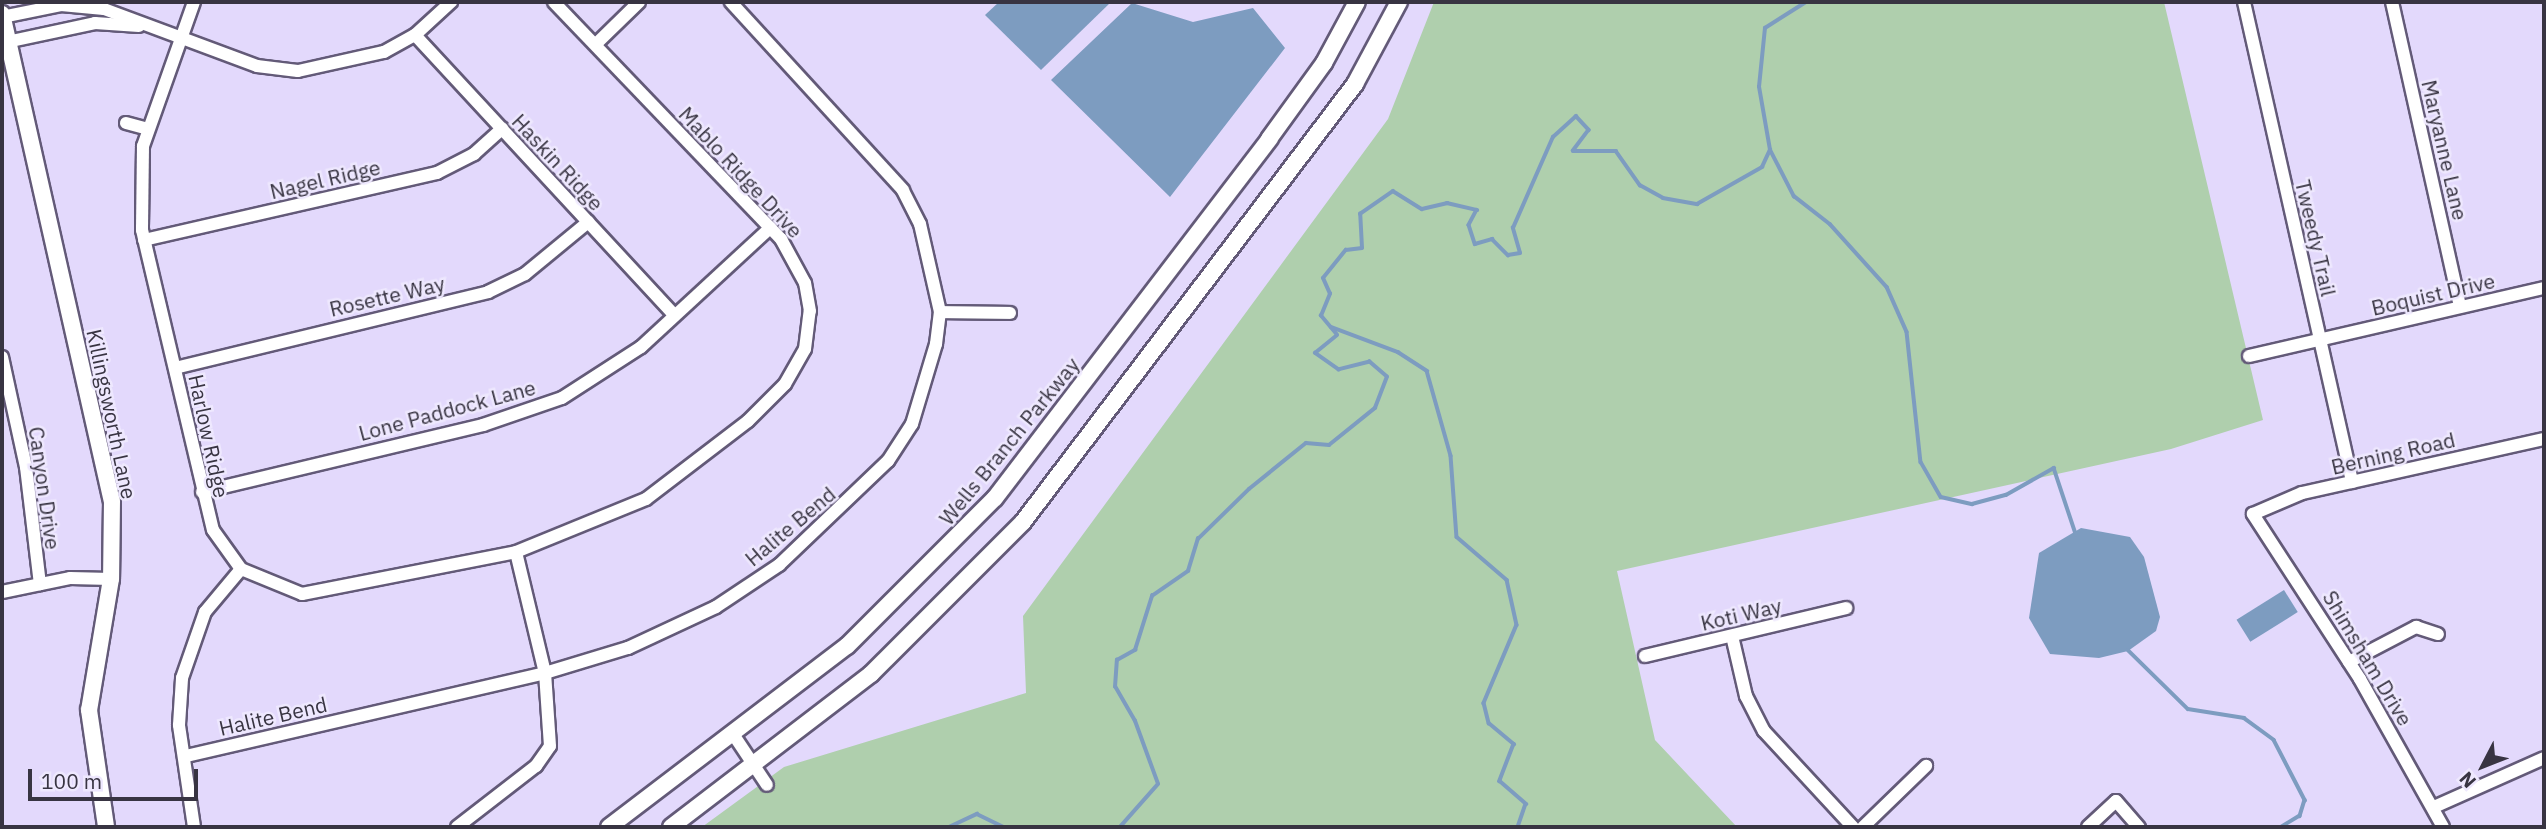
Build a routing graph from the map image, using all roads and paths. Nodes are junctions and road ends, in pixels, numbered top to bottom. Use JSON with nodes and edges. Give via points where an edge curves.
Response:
{"nodes":[{"id":1,"x":194,"y":2,"type":"edge"},
{"id":2,"x":451,"y":2,"type":"edge"},
{"id":3,"x":554,"y":2,"type":"edge"},
{"id":4,"x":639,"y":2,"type":"edge"},
{"id":5,"x":732,"y":2,"type":"edge"},
{"id":6,"x":1357,"y":2,"type":"edge"},
{"id":7,"x":1398,"y":2,"type":"edge"},
{"id":8,"x":2244,"y":2,"type":"edge"},
{"id":9,"x":2392,"y":2,"type":"edge"},
{"id":10,"x":61,"y":5,"type":"junction"},
{"id":11,"x":2,"y":16,"type":"edge"},
{"id":12,"x":65,"y":28,"type":"junction"},
{"id":13,"x":157,"y":29,"type":"junction"},
{"id":14,"x":415,"y":35,"type":"junction"},
{"id":15,"x":182,"y":39,"type":"junction"},
{"id":16,"x":5,"y":42,"type":"edge"},
{"id":17,"x":596,"y":44,"type":"junction"},
{"id":18,"x":125,"y":123,"type":"dead end"},
{"id":19,"x":148,"y":129,"type":"junction"},
{"id":20,"x":502,"y":129,"type":"junction"},
{"id":21,"x":588,"y":222,"type":"junction"},
{"id":22,"x":770,"y":228,"type":"junction"},
{"id":23,"x":144,"y":240,"type":"junction"},
{"id":24,"x":2544,"y":288,"type":"edge"},
{"id":25,"x":2460,"y":307,"type":"junction"},
{"id":26,"x":940,"y":312,"type":"junction"},
{"id":27,"x":1010,"y":313,"type":"dead end"},
{"id":28,"x":674,"y":315,"type":"junction"},
{"id":29,"x":2319,"y":341,"type":"junction"},
{"id":30,"x":2249,"y":356,"type":"dead end"},
{"id":31,"x":2,"y":357,"type":"edge"},
{"id":32,"x":175,"y":368,"type":"junction"},
{"id":33,"x":2544,"y":439,"type":"edge"},
{"id":34,"x":2352,"y":482,"type":"junction"},
{"id":35,"x":202,"y":492,"type":"junction"},
{"id":36,"x":2253,"y":514,"type":"joint"},
{"id":37,"x":516,"y":552,"type":"junction"},
{"id":38,"x":241,"y":569,"type":"junction"},
{"id":39,"x":111,"y":579,"type":"junction"},
{"id":40,"x":40,"y":584,"type":"junction"},
{"id":41,"x":2,"y":592,"type":"edge"},
{"id":42,"x":1846,"y":608,"type":"dead end"},
{"id":43,"x":2438,"y":634,"type":"dead end"},
{"id":44,"x":1732,"y":636,"type":"junction"},
{"id":45,"x":1645,"y":656,"type":"dead end"},
{"id":46,"x":2349,"y":662,"type":"junction"},
{"id":47,"x":545,"y":673,"type":"junction"},
{"id":48,"x":733,"y":734,"type":"junction"},
{"id":49,"x":186,"y":757,"type":"junction"},
{"id":50,"x":2544,"y":758,"type":"edge"},
{"id":51,"x":754,"y":765,"type":"junction"},
{"id":52,"x":1926,"y":766,"type":"dead end"},
{"id":53,"x":767,"y":785,"type":"dead end"},
{"id":54,"x":2434,"y":807,"type":"junction"},
{"id":55,"x":106,"y":827,"type":"edge"},
{"id":56,"x":194,"y":827,"type":"edge"},
{"id":57,"x":457,"y":827,"type":"edge"},
{"id":58,"x":609,"y":827,"type":"edge"},
{"id":59,"x":671,"y":827,"type":"edge"},
{"id":60,"x":1853,"y":827,"type":"edge"},
{"id":61,"x":1864,"y":827,"type":"edge"},
{"id":62,"x":2088,"y":827,"type":"edge"},
{"id":63,"x":2139,"y":827,"type":"edge"},
{"id":64,"x":2443,"y":827,"type":"edge"}],
"edges":[{"from":1,"to":15,"type":"street"},
{"from":2,"to":14,"type":"street"},
{"from":3,"to":17,"type":"street","name":"Mablo Ridge Drive"},
{"from":4,"to":17,"type":"street"},
{"from":5,"to":26,"type":"street","name":"Halite Bend","via":[[903,190],[920,224]]},
{"from":6,"to":48,"type":"street","name":"Wells Branch Parkway","via":[[1277,128],[995,498],[847,646]]},
{"from":7,"to":51,"type":"street","via":[[1355,84],[1023,522],[871,674]]},
{"from":8,"to":29,"type":"street","name":"Tweedy Trail"},
{"from":9,"to":25,"type":"street","name":"Maryanne Lane"},
{"from":10,"to":11,"type":"street"},
{"from":10,"to":12,"type":"street"},
{"from":10,"to":13,"type":"street","via":[[104,9]]},
{"from":11,"to":16,"type":"street","name":"Killingsworth Lane"},
{"from":12,"to":13,"type":"street","via":[[113,23]]},
{"from":12,"to":16,"type":"street"},
{"from":13,"to":15,"type":"street"},
{"from":14,"to":15,"type":"street","via":[[354,61],[298,71],[257,66]]},
{"from":14,"to":20,"type":"street","name":"Haskin Ridge"},
{"from":15,"to":19,"type":"street"},
{"from":16,"to":39,"type":"street","name":"Killingsworth Lane","via":[[112,501]]},
{"from":17,"to":22,"type":"street","name":"Mablo Ridge Drive"},
{"from":18,"to":19,"type":"street"},
{"from":19,"to":23,"type":"street","via":[[139,183]]},
{"from":20,"to":21,"type":"street","name":"Haskin Ridge"},
{"from":20,"to":23,"type":"street","name":"Nagel Ridge","via":[[474,153],[437,173]]},
{"from":21,"to":28,"type":"street","name":"Haskin Ridge"},
{"from":21,"to":32,"type":"street","name":"Rosette Way","via":[[525,274],[488,292]]},
{"from":22,"to":28,"type":"street","name":"Lone Paddock Lane"},
{"from":22,"to":37,"type":"street","name":"Mablo Ridge Drive","via":[[799,268],[810,311],[805,349],[785,384],[667,486],[587,527]]},
{"from":23,"to":32,"type":"street","name":"Harlow Ridge"},
{"from":24,"to":25,"type":"street","name":"Boquist Drive"},
{"from":25,"to":29,"type":"street","name":"Boquist Drive"},
{"from":26,"to":27,"type":"street"},
{"from":26,"to":47,"type":"street","name":"Halite Bend","via":[[930,373],[912,424],[845,507],[779,565],[716,607],[628,648]]},
{"from":28,"to":35,"type":"street","name":"Lone Paddock Lane","via":[[614,367],[542,408]]},
{"from":29,"to":30,"type":"street","name":"Boquist Drive"},
{"from":29,"to":34,"type":"street","name":"Tweedy Trail"},
{"from":31,"to":40,"type":"street","name":"Canyon Drive","via":[[26,467]]},
{"from":32,"to":35,"type":"street","name":"Harlow Ridge"},
{"from":33,"to":34,"type":"street","name":"Berning Road"},
{"from":34,"to":36,"type":"street","name":"Berning Road","via":[[2302,493]]},
{"from":35,"to":38,"type":"street","name":"Harlow Ridge","via":[[213,530]]},
{"from":36,"to":46,"type":"street","name":"Shimsham Drive"},
{"from":37,"to":38,"type":"street","name":"Mablo Ridge Drive","via":[[321,593],[289,592]]},
{"from":37,"to":47,"type":"street"},
{"from":38,"to":49,"type":"street","via":[[205,612],[190,645],[179,725]]},
{"from":39,"to":40,"type":"street"},
{"from":39,"to":55,"type":"street","name":"Killingsworth Lane","via":[[89,710]]},
{"from":40,"to":41,"type":"street"},
{"from":42,"to":44,"type":"street","name":"Koti Way"},
{"from":43,"to":46,"type":"street","via":[[2416,627]]},
{"from":44,"to":45,"type":"street","name":"Koti Way"},
{"from":44,"to":60,"type":"street","via":[[1746,696],[1764,731]]},
{"from":46,"to":54,"type":"street","name":"Shimsham Drive"},
{"from":47,"to":49,"type":"street","name":"Halite Bend"},
{"from":47,"to":57,"type":"street","via":[[553,722],[550,746],[536,766]]},
{"from":48,"to":51,"type":"street"},
{"from":48,"to":58,"type":"street","name":"Wells Branch Parkway"},
{"from":49,"to":56,"type":"street"},
{"from":50,"to":54,"type":"street"},
{"from":51,"to":53,"type":"street"},
{"from":51,"to":59,"type":"street"},
{"from":52,"to":61,"type":"street"},
{"from":54,"to":64,"type":"street","name":"Shimsham Drive"},
{"from":62,"to":63,"type":"street","via":[[2116,801]]}]}
